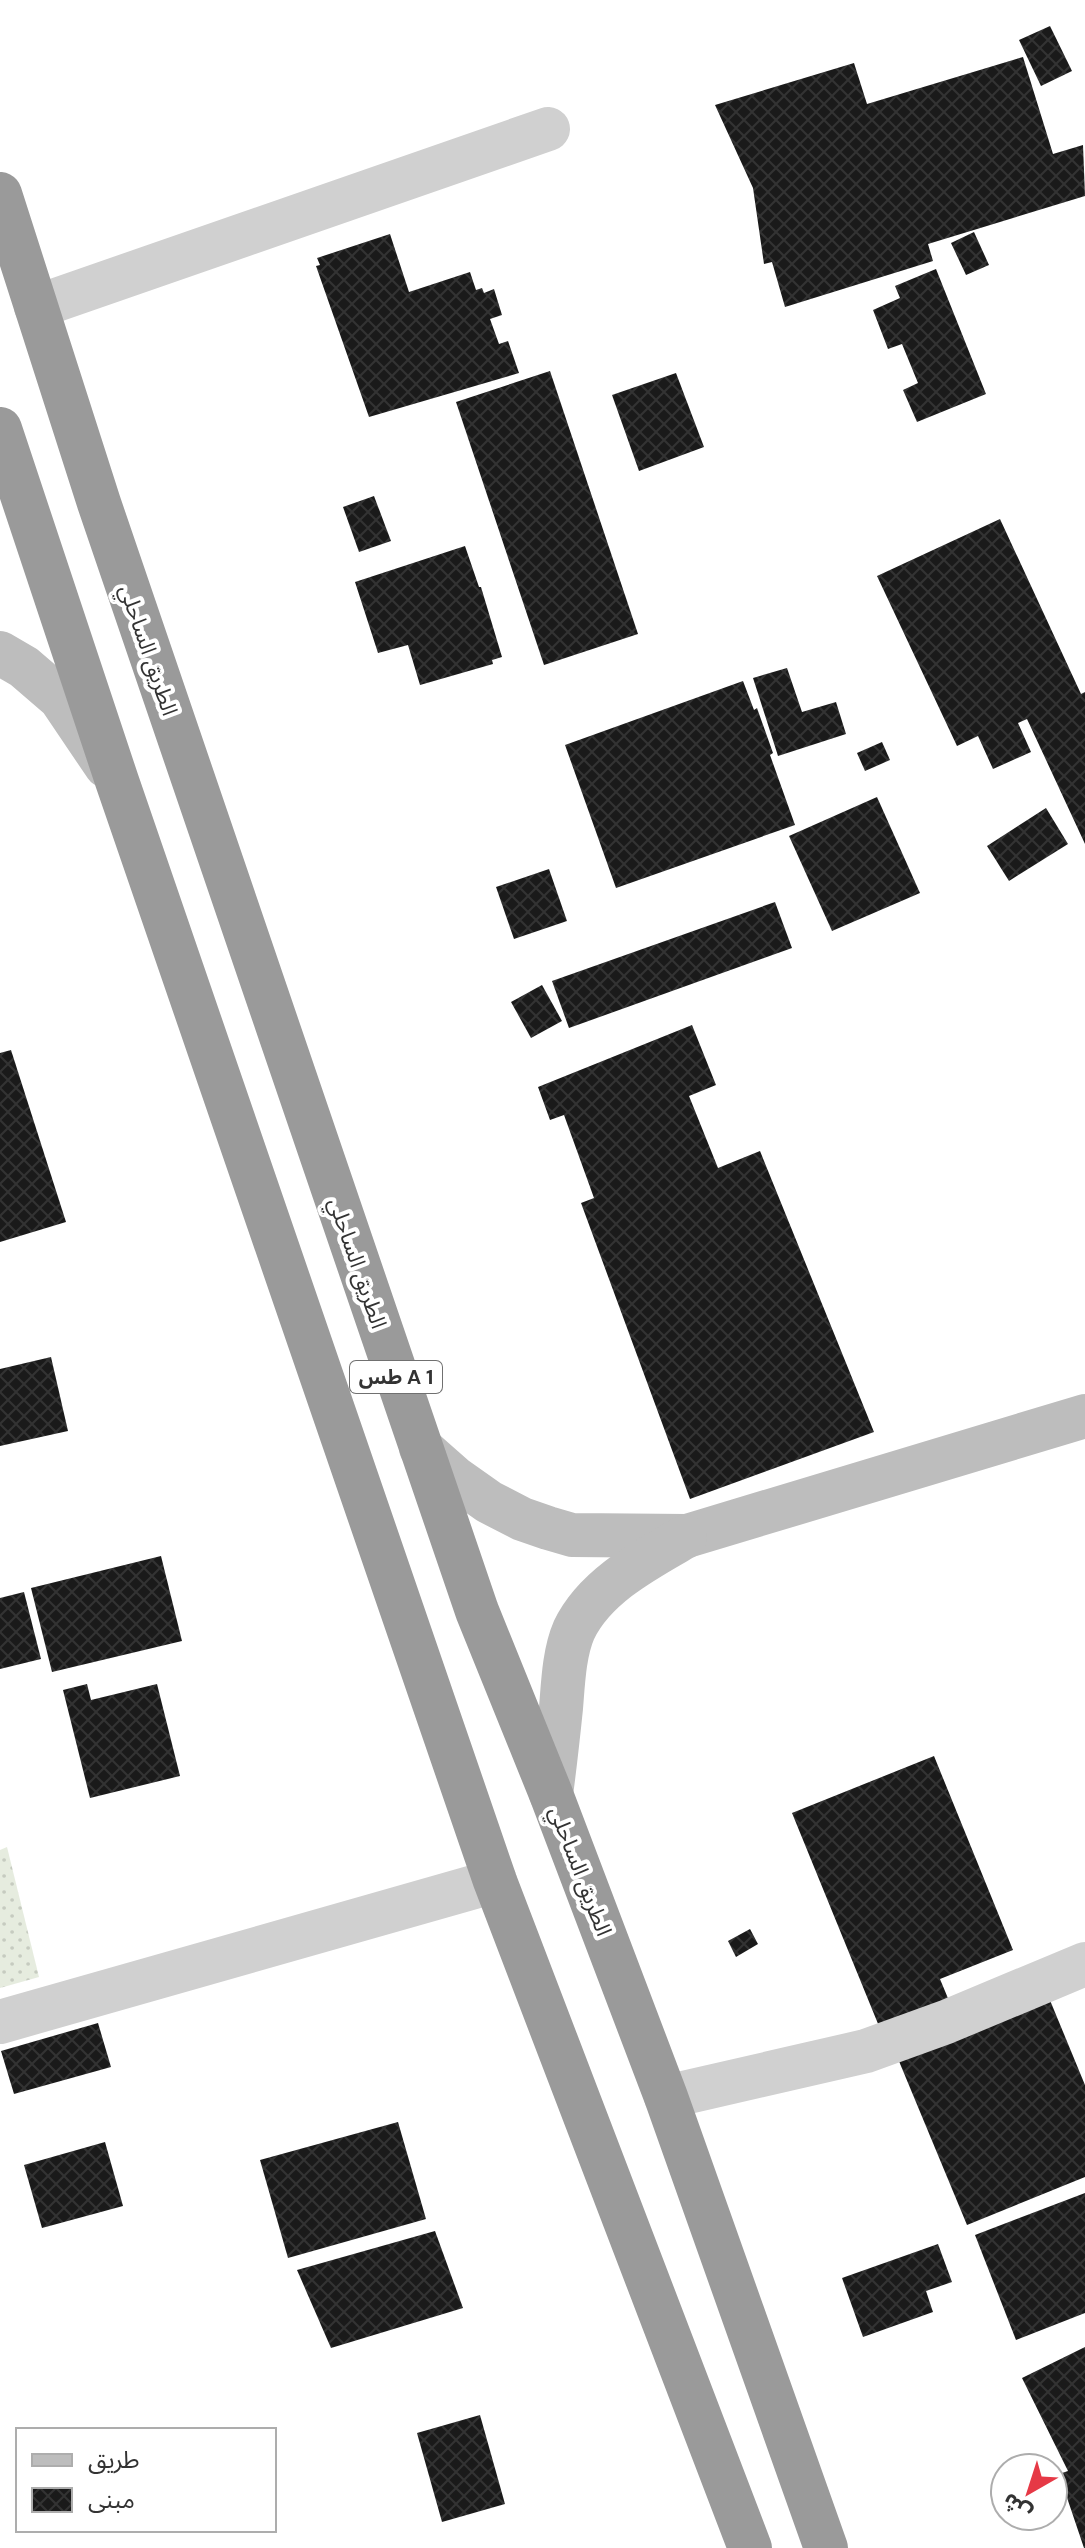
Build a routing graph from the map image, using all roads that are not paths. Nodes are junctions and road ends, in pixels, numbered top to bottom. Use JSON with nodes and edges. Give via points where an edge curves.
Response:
{"nodes":[{"id":1,"x":548,"y":129,"type":"dead end"},
{"id":2,"x":0,"y":194,"type":"edge"},
{"id":3,"x":36,"y":307,"type":"junction"},
{"id":4,"x":0,"y":429,"type":"edge"},
{"id":5,"x":0,"y":653,"type":"edge"},
{"id":6,"x":117,"y":781,"type":"junction"},
{"id":7,"x":1085,"y":1416,"type":"edge"},
{"id":8,"x":421,"y":1448,"type":"junction"},
{"id":9,"x":687,"y":1536,"type":"junction"},
{"id":10,"x":551,"y":1794,"type":"junction"},
{"id":11,"x":495,"y":1881,"type":"junction"},
{"id":12,"x":1085,"y":1964,"type":"edge"},
{"id":13,"x":0,"y":2022,"type":"edge"},
{"id":14,"x":666,"y":2097,"type":"junction"},
{"id":15,"x":750,"y":2548,"type":"edge"},
{"id":16,"x":826,"y":2548,"type":"edge"}],
"edges":[{"from":1,"to":3,"type":"street"},
{"from":2,"to":3,"type":"highway","name":"الطريق الساحلي","number":"طس A 1"},
{"from":3,"to":8,"type":"highway","name":"الطريق الساحلي","number":"طس A 1"},
{"from":4,"to":6,"type":"highway","number":"طس A 1"},
{"from":5,"to":6,"type":"street","via":[[60,698]]},
{"from":6,"to":11,"type":"highway","number":"طس A 1"},
{"from":7,"to":9,"type":"street"},
{"from":8,"to":9,"type":"street","via":[[489,1502],[548,1528],[572,1535]]},
{"from":8,"to":10,"type":"highway","name":"الطريق الساحلي","number":"طس A 1","via":[[477,1611]]},
{"from":9,"to":10,"type":"street","via":[[616,1581],[573,1631]]},
{"from":10,"to":14,"type":"highway","name":"الطريق الساحلي","number":"طس A 1"},
{"from":11,"to":13,"type":"street"},
{"from":11,"to":15,"type":"highway","number":"طس A 1"},
{"from":12,"to":14,"type":"street","via":[[866,2051]]},
{"from":14,"to":16,"type":"highway","name":"الطريق الساحلي","number":"طس A 1"}]}
